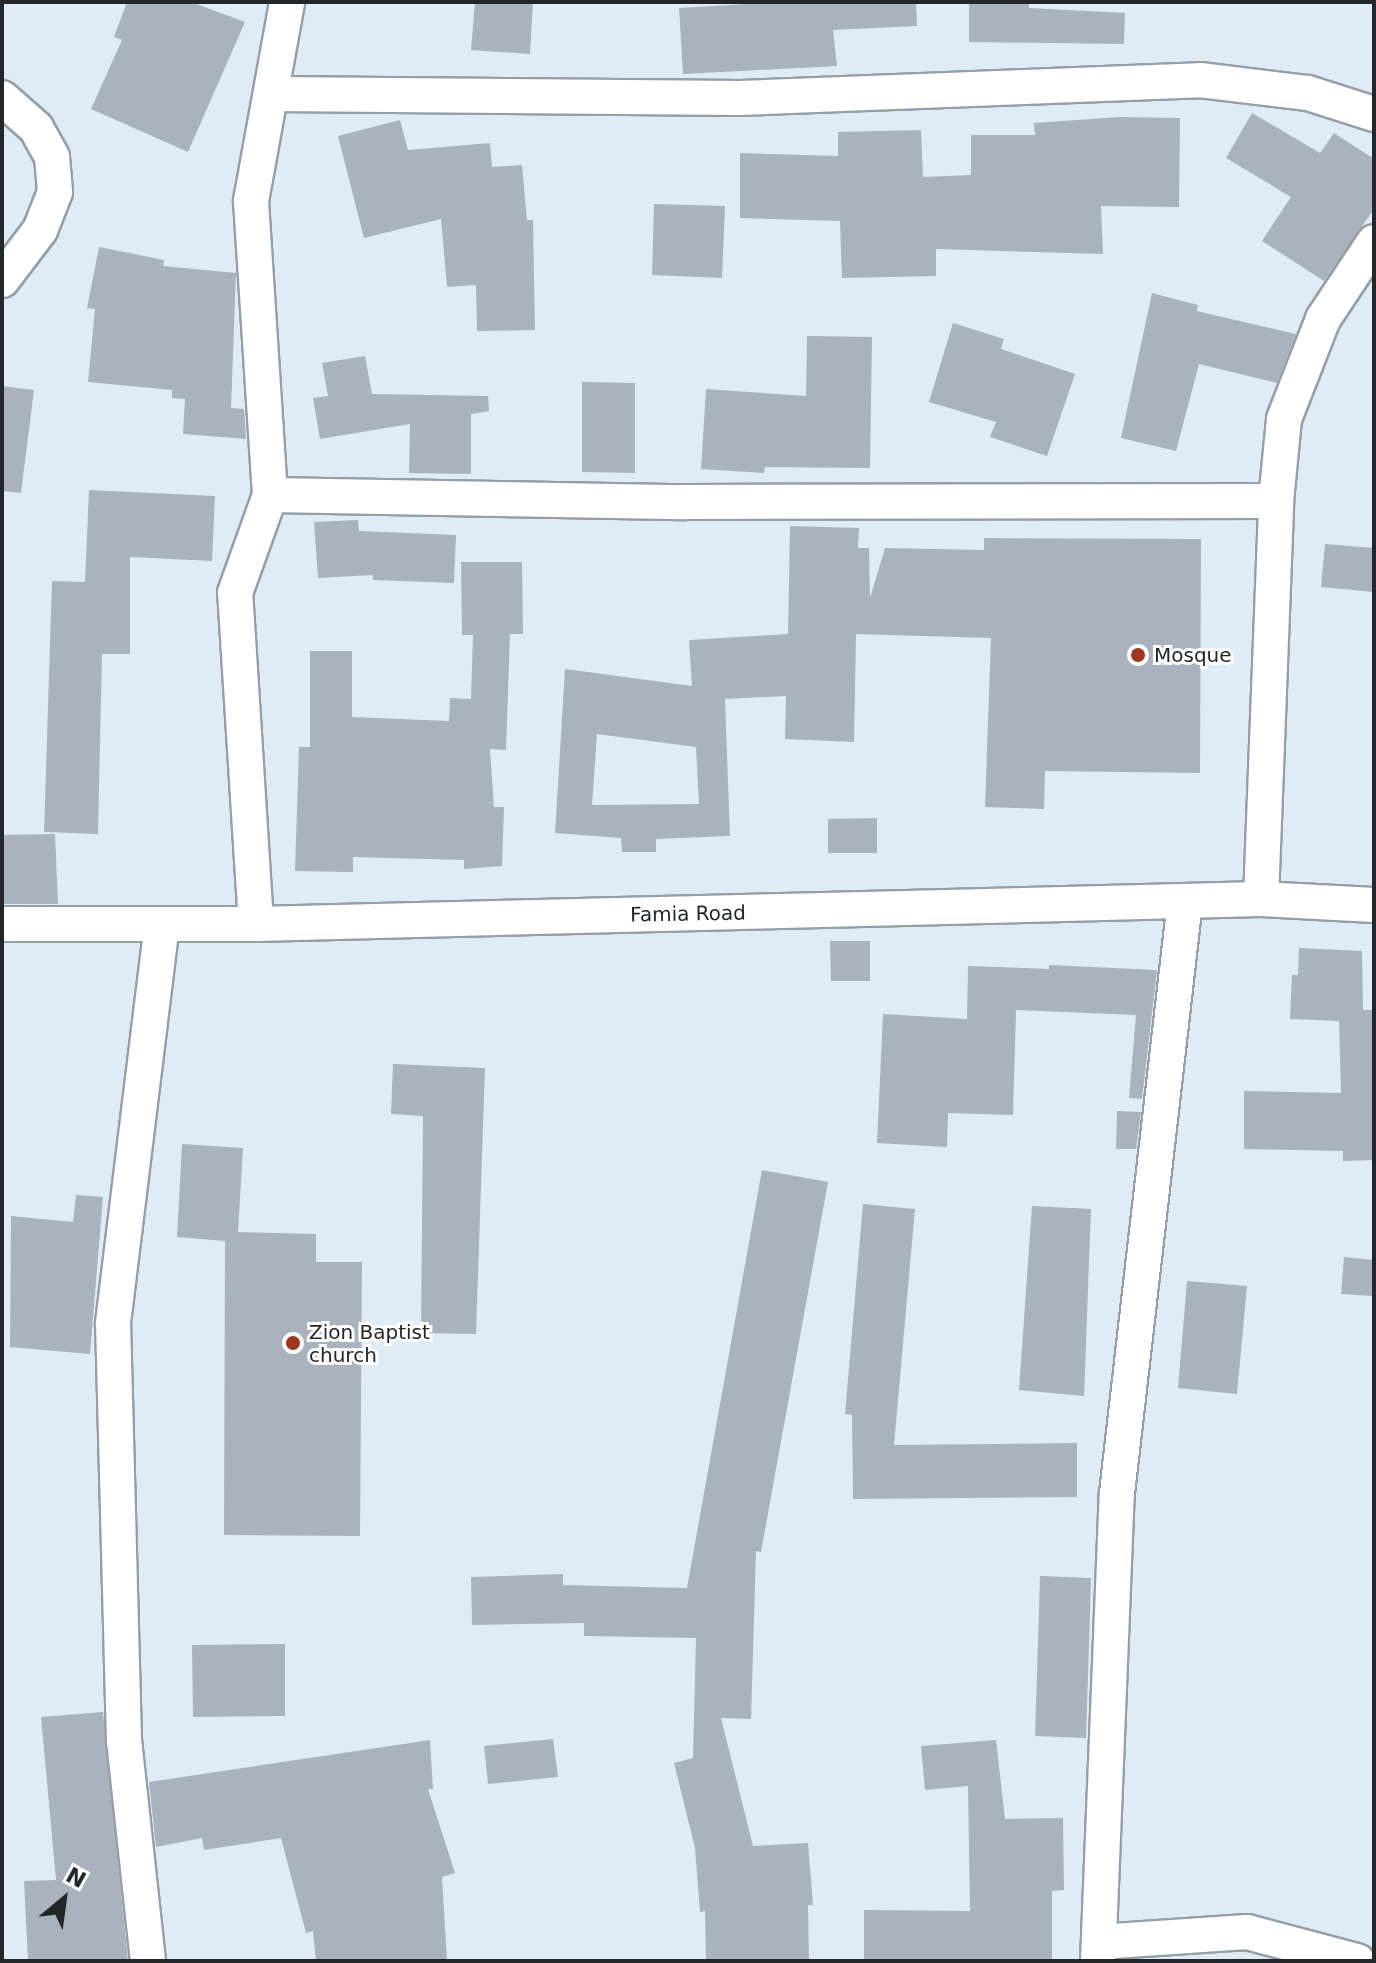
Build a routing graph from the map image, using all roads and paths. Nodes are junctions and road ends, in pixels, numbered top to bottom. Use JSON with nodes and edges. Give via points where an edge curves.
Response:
{"nodes":[{"id":1,"x":287,"y":2,"type":"edge"},
{"id":2,"x":273,"y":94,"type":"junction"},
{"id":3,"x":2,"y":98,"type":"edge"},
{"id":4,"x":1374,"y":114,"type":"edge"},
{"id":5,"x":1374,"y":242,"type":"edge"},
{"id":6,"x":2,"y":280,"type":"edge"},
{"id":7,"x":270,"y":495,"type":"junction"},
{"id":8,"x":1276,"y":501,"type":"junction"},
{"id":9,"x":1261,"y":899,"type":"junction"},
{"id":10,"x":1185,"y":902,"type":"junction"},
{"id":11,"x":1374,"y":905,"type":"edge"},
{"id":12,"x":2,"y":924,"type":"edge"},
{"id":13,"x":256,"y":924,"type":"junction"},
{"id":14,"x":162,"y":925,"type":"junction"},
{"id":15,"x":1099,"y":1952,"type":"edge"},
{"id":16,"x":148,"y":1961,"type":"edge"},
{"id":17,"x":1357,"y":1961,"type":"edge"}],
"edges":[{"from":1,"to":2,"type":"street"},
{"from":2,"to":4,"type":"street","via":[[740,98],[1200,80],[1308,93]]},
{"from":2,"to":7,"type":"street","via":[[251,201]]},
{"from":3,"to":6,"type":"street","via":[[36,128],[52,157],[55,192],[40,230]]},
{"from":5,"to":8,"type":"street","via":[[1323,319],[1284,419]]},
{"from":7,"to":8,"type":"street","via":[[685,502]]},
{"from":7,"to":13,"type":"street","via":[[235,593]]},
{"from":8,"to":9,"type":"street"},
{"from":9,"to":10,"type":"street","name":"Famia Road"},
{"from":9,"to":11,"type":"street","name":"Famia Road"},
{"from":10,"to":13,"type":"street","name":"Famia Road"},
{"from":10,"to":15,"type":"street","via":[[1117,1493]]},
{"from":12,"to":14,"type":"street","name":"Famia Road"},
{"from":13,"to":14,"type":"street","name":"Famia Road"},
{"from":14,"to":16,"type":"street","via":[[113,1323],[124,1741]]},
{"from":15,"to":17,"type":"street","via":[[1247,1932]]}]}
